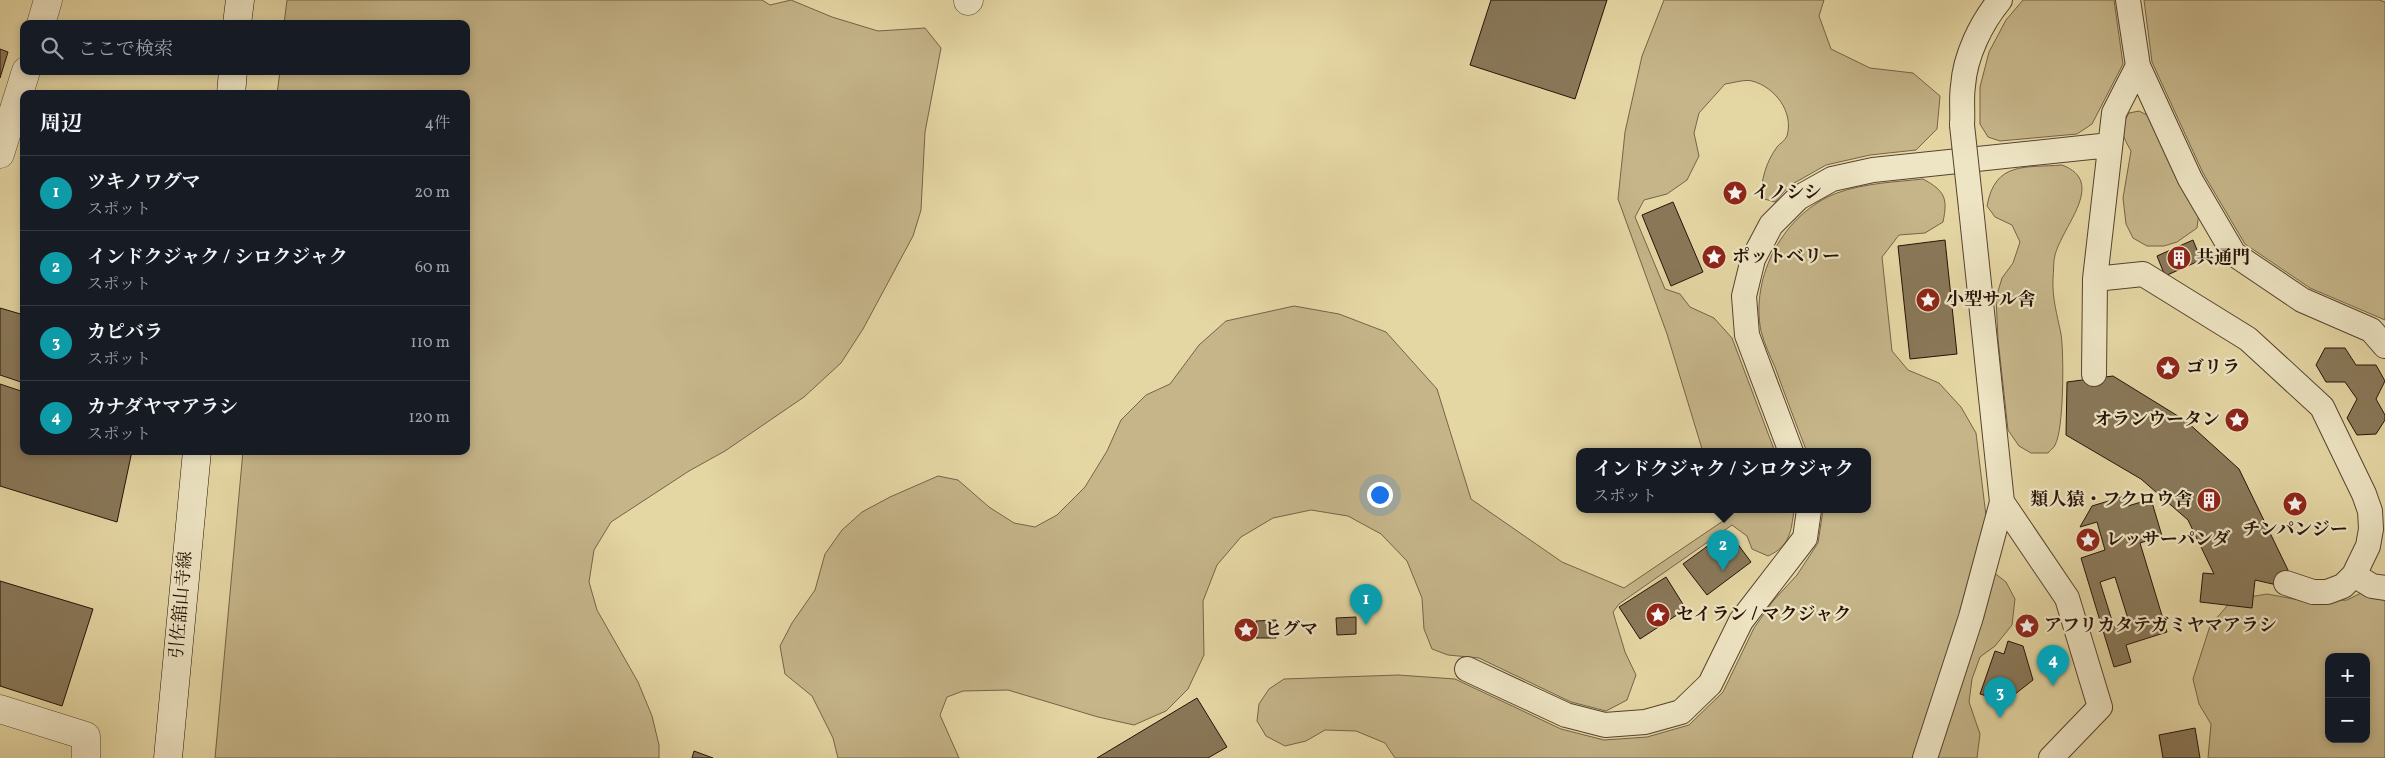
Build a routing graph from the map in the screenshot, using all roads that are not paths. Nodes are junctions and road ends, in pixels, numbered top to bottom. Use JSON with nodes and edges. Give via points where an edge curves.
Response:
{"nodes":[{"id":1,"x":48,"y":0,"type":"edge"},
{"id":2,"x":240,"y":0,"type":"edge"},
{"id":3,"x":2000,"y":0,"type":"edge"},
{"id":4,"x":2128,"y":0,"type":"edge"},
{"id":5,"x":42,"y":20,"type":"edge"},
{"id":6,"x":238,"y":20,"type":"edge"},
{"id":7,"x":2138,"y":66,"type":"junction"},
{"id":8,"x":25,"y":75,"type":"edge"},
{"id":9,"x":233,"y":75,"type":"edge"},
{"id":10,"x":20,"y":90,"type":"edge"},
{"id":11,"x":20,"y":90,"type":"edge"},
{"id":12,"x":231,"y":90,"type":"edge"},
{"id":13,"x":2110,"y":145,"type":"junction"},
{"id":14,"x":0,"y":154,"type":"edge"},
{"id":15,"x":2095,"y":279,"type":"junction"},
{"id":16,"x":2380,"y":332,"type":"edge"},
{"id":17,"x":2094,"y":374,"type":"dead end"},
{"id":18,"x":1789,"y":448,"type":"edge"},
{"id":19,"x":197,"y":455,"type":"edge"},
{"id":20,"x":2002,"y":502,"type":"junction"},
{"id":21,"x":1809,"y":513,"type":"edge"},
{"id":22,"x":2374,"y":580,"type":"edge"},
{"id":23,"x":2286,"y":583,"type":"dead end"},
{"id":24,"x":1467,"y":669,"type":"dead end"},
{"id":25,"x":0,"y":708,"type":"edge"},
{"id":26,"x":86,"y":758,"type":"edge"},
{"id":27,"x":168,"y":758,"type":"edge"},
{"id":28,"x":1924,"y":758,"type":"edge"},
{"id":29,"x":2051,"y":758,"type":"edge"}],
"edges":[{"from":1,"to":5,"type":"main road"},
{"from":2,"to":6,"type":"main road"},
{"from":3,"to":20,"type":"lane","bridge":true,"via":[[1973,45],[1963,85],[1962,125]]},
{"from":4,"to":7,"type":"lane"},
{"from":7,"to":13,"type":"lane","via":[[2114,113]]},
{"from":7,"to":16,"type":"lane","via":[[2190,179],[2234,254],[2302,300]]},
{"from":8,"to":10,"type":"main road"},
{"from":9,"to":12,"type":"main road"},
{"from":11,"to":14,"type":"main road"},
{"from":13,"to":15,"type":"lane"},
{"from":13,"to":18,"type":"lane","via":[[1873,170],[1832,179],[1798,198],[1771,226],[1753,259],[1744,296],[1746,335]]},
{"from":15,"to":17,"type":"lane"},
{"from":15,"to":22,"type":"lane","via":[[2143,274],[2248,339],[2322,407],[2370,511],[2368,546]]},
{"from":19,"to":27,"type":"main road","name":"引佐舘山寺線"},
{"from":20,"to":28,"type":"lane","via":[[1971,617]]},
{"from":20,"to":29,"type":"lane","via":[[2067,598],[2100,707]]},
{"from":21,"to":24,"type":"lane","via":[[1805,538],[1742,620],[1710,684],[1681,712],[1645,722],[1605,726],[1566,715]]},
{"from":22,"to":23,"type":"lane","via":[[2327,592],[2313,592]]},
{"from":25,"to":26,"type":"main road","via":[[86,736]]}]}
